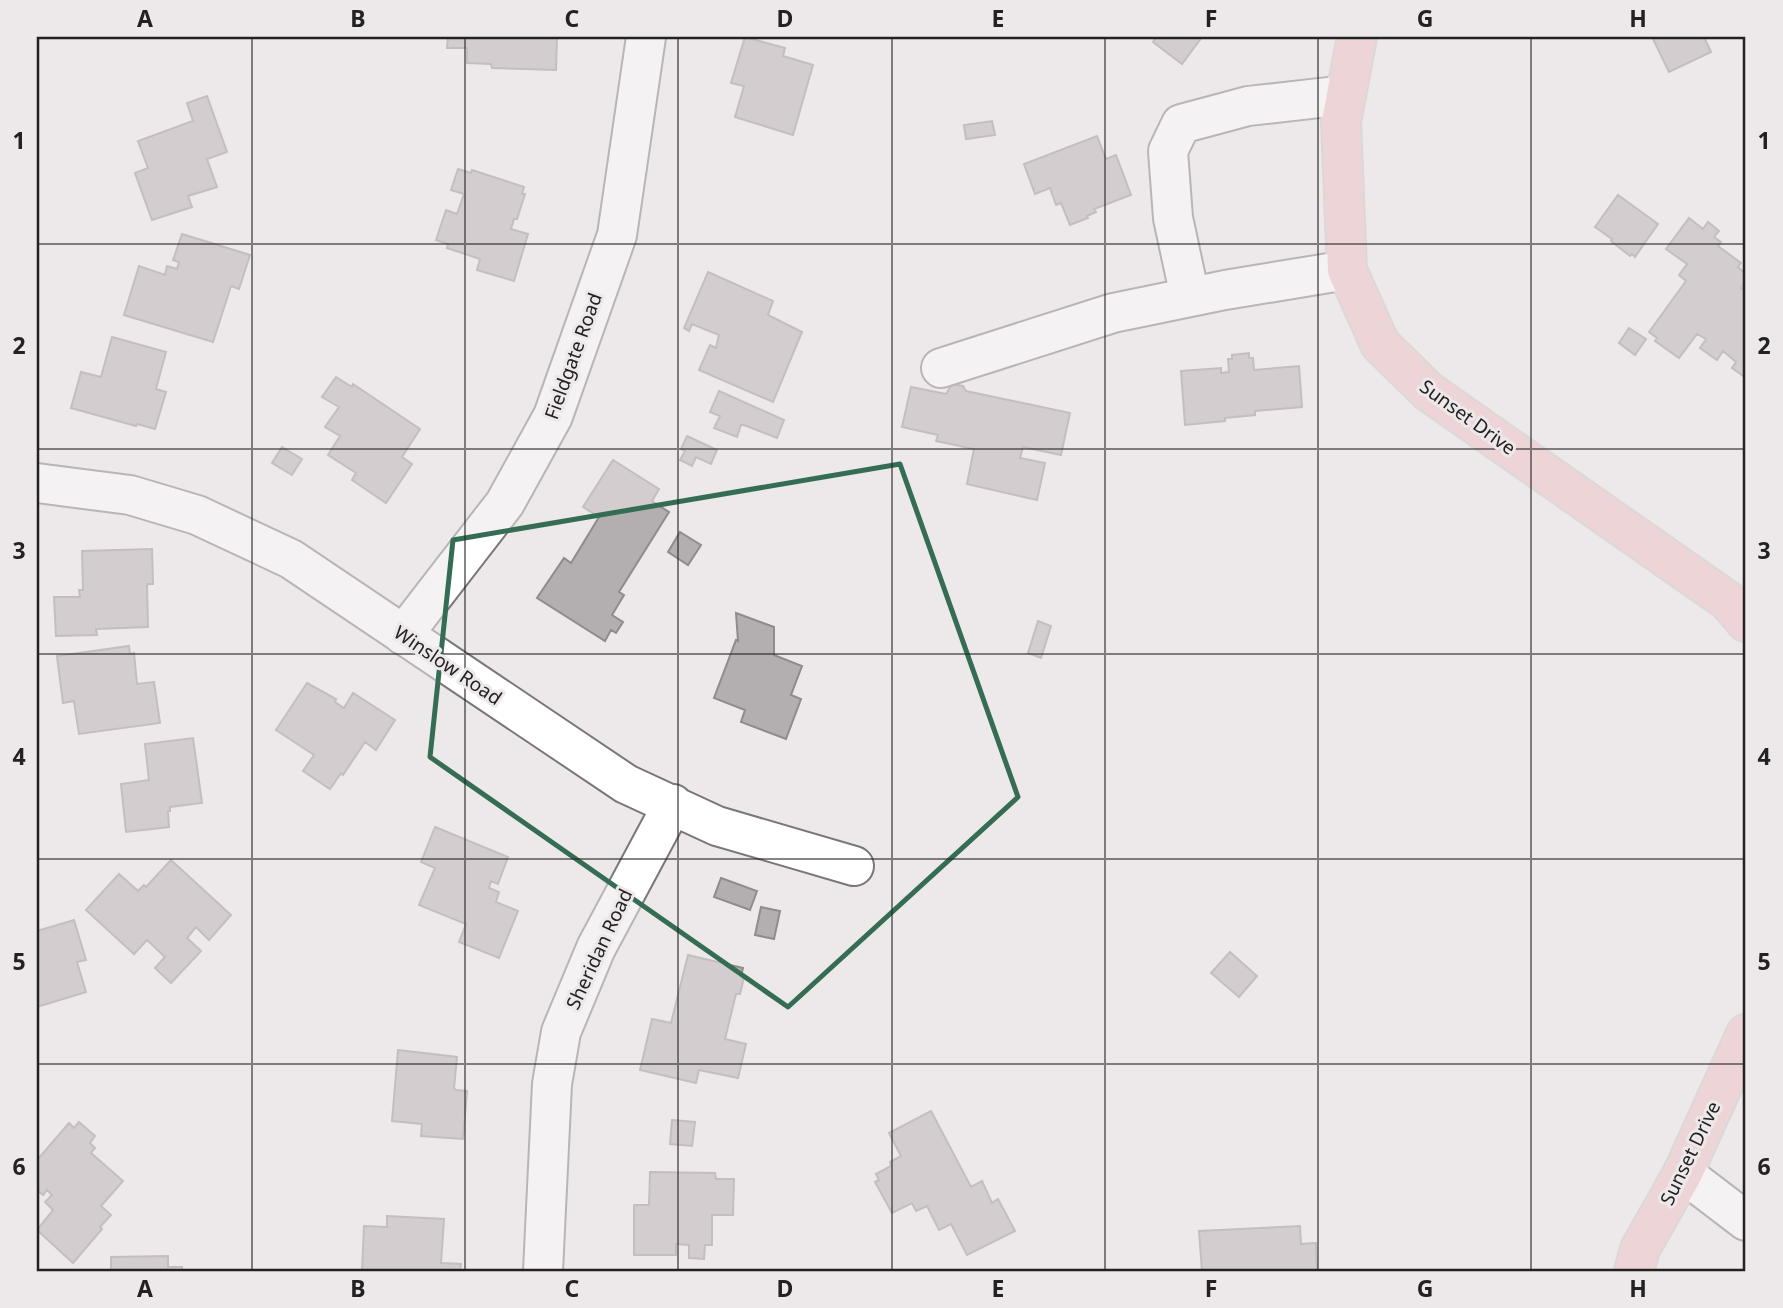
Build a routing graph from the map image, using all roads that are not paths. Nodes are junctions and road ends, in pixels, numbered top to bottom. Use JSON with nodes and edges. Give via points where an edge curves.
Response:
{"nodes":[{"id":1,"x":646,"y":37,"type":"edge"},
{"id":2,"x":1357,"y":37,"type":"edge"},
{"id":3,"x":1346,"y":95,"type":"junction"},
{"id":4,"x":1347,"y":270,"type":"junction"},
{"id":5,"x":1190,"y":297,"type":"junction"},
{"id":6,"x":941,"y":368,"type":"dead end"},
{"id":7,"x":37,"y":483,"type":"edge"},
{"id":8,"x":1746,"y":622,"type":"edge"},
{"id":9,"x":403,"y":635,"type":"junction"},
{"id":10,"x":673,"y":804,"type":"junction"},
{"id":11,"x":854,"y":866,"type":"dead end"},
{"id":12,"x":1742,"y":1051,"type":"edge"},
{"id":13,"x":1682,"y":1173,"type":"junction"},
{"id":14,"x":1746,"y":1221,"type":"edge"},
{"id":15,"x":543,"y":1271,"type":"edge"},
{"id":16,"x":1634,"y":1271,"type":"edge"}],
"edges":[{"from":1,"to":9,"type":"street","name":"Fieldgate Road","via":[[617,235],[552,416],[505,503]]},
{"from":2,"to":3,"type":"main road","name":"Sunset Drive"},
{"from":3,"to":4,"type":"main road","name":"Sunset Drive","via":[[1341,122]]},
{"from":3,"to":5,"type":"street","via":[[1248,106],[1181,124],[1168,151],[1173,218]]},
{"from":4,"to":5,"type":"street"},
{"from":4,"to":8,"type":"main road","name":"Sunset Drive","via":[[1380,344],[1429,392],[1728,601]]},
{"from":5,"to":6,"type":"street","via":[[1113,313]]},
{"from":7,"to":9,"type":"street","name":"Winslow Road","via":[[130,495],[197,515],[291,559]]},
{"from":9,"to":10,"type":"street","name":"Winslow Road","via":[[626,783]]},
{"from":10,"to":11,"type":"street","name":"Winslow Road","via":[[717,826]]},
{"from":10,"to":15,"type":"street","name":"Sheridan Road","via":[[593,955],[561,1032],[552,1084]]},
{"from":12,"to":13,"type":"main road","name":"Sunset Drive"},
{"from":13,"to":14,"type":"street"},
{"from":13,"to":16,"type":"main road","name":"Sunset Drive","via":[[1640,1249]]}]}
